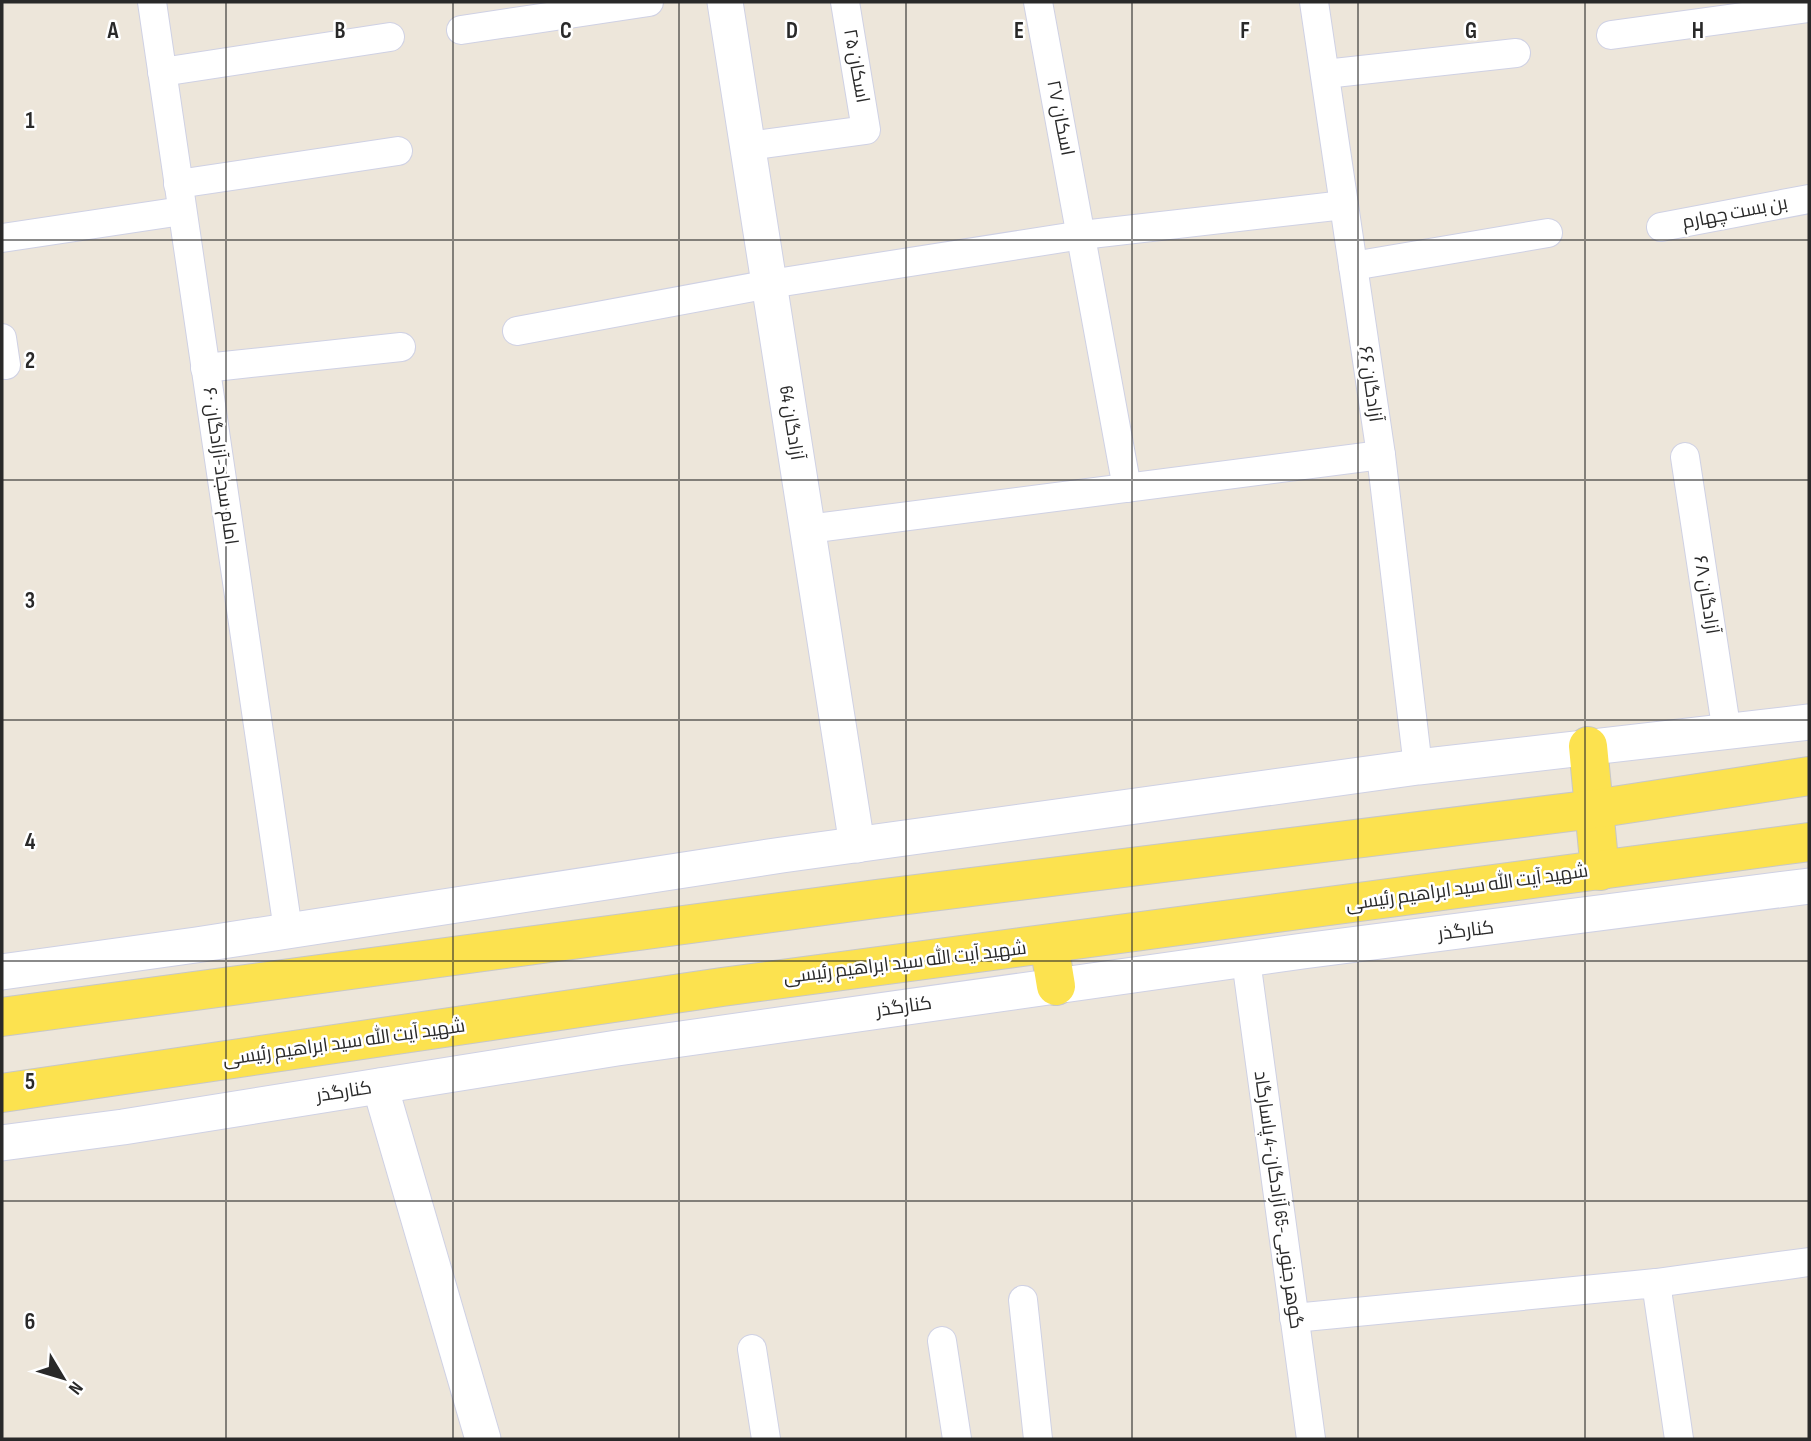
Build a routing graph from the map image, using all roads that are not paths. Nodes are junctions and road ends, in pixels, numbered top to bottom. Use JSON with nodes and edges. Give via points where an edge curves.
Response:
{"nodes":[{"id":1,"x":152,"y":2,"type":"edge"},
{"id":2,"x":649,"y":2,"type":"edge"},
{"id":3,"x":725,"y":2,"type":"edge"},
{"id":4,"x":845,"y":2,"type":"edge"},
{"id":5,"x":1038,"y":2,"type":"edge"},
{"id":6,"x":1314,"y":2,"type":"edge"},
{"id":7,"x":1809,"y":8,"type":"edge"},
{"id":8,"x":461,"y":30,"type":"dead end"},
{"id":9,"x":1611,"y":35,"type":"dead end"},
{"id":10,"x":390,"y":37,"type":"dead end"},
{"id":11,"x":1516,"y":52,"type":"dead end"},
{"id":12,"x":162,"y":72,"type":"junction"},
{"id":13,"x":1325,"y":74,"type":"junction"},
{"id":14,"x":748,"y":146,"type":"junction"},
{"id":15,"x":398,"y":151,"type":"dead end"},
{"id":16,"x":180,"y":198,"type":"junction"},
{"id":17,"x":1809,"y":199,"type":"edge"},
{"id":18,"x":1344,"y":205,"type":"junction"},
{"id":19,"x":1661,"y":227,"type":"dead end"},
{"id":20,"x":1548,"y":233,"type":"dead end"},
{"id":21,"x":1082,"y":235,"type":"junction"},
{"id":22,"x":2,"y":238,"type":"edge"},
{"id":23,"x":1353,"y":266,"type":"junction"},
{"id":24,"x":769,"y":284,"type":"junction"},
{"id":25,"x":517,"y":331,"type":"dead end"},
{"id":26,"x":401,"y":347,"type":"dead end"},
{"id":27,"x":205,"y":368,"type":"junction"},
{"id":28,"x":1381,"y":455,"type":"junction"},
{"id":29,"x":1685,"y":457,"type":"dead end"},
{"id":30,"x":1127,"y":488,"type":"junction"},
{"id":31,"x":808,"y":529,"type":"junction"},
{"id":32,"x":1809,"y":722,"type":"edge"},
{"id":33,"x":1727,"y":733,"type":"junction"},
{"id":34,"x":1588,"y":746,"type":"junction"},
{"id":35,"x":1418,"y":767,"type":"junction"},
{"id":36,"x":1809,"y":776,"type":"edge"},
{"id":37,"x":1594,"y":809,"type":"junction"},
{"id":38,"x":1809,"y":842,"type":"edge"},
{"id":39,"x":857,"y":845,"type":"junction"},
{"id":40,"x":1600,"y":871,"type":"junction"},
{"id":41,"x":1809,"y":886,"type":"edge"},
{"id":42,"x":288,"y":930,"type":"junction"},
{"id":43,"x":1049,"y":944,"type":"junction"},
{"id":44,"x":1246,"y":960,"type":"junction"},
{"id":45,"x":2,"y":972,"type":"edge"},
{"id":46,"x":1056,"y":986,"type":"junction"},
{"id":47,"x":2,"y":1017,"type":"edge"},
{"id":48,"x":380,"y":1086,"type":"junction"},
{"id":49,"x":2,"y":1093,"type":"edge"},
{"id":50,"x":2,"y":1143,"type":"edge"},
{"id":51,"x":1809,"y":1262,"type":"edge"},
{"id":52,"x":1656,"y":1283,"type":"junction"},
{"id":53,"x":1023,"y":1300,"type":"dead end"},
{"id":54,"x":1294,"y":1318,"type":"junction"},
{"id":55,"x":942,"y":1341,"type":"dead end"},
{"id":56,"x":752,"y":1349,"type":"dead end"},
{"id":57,"x":483,"y":1439,"type":"edge"},
{"id":58,"x":766,"y":1439,"type":"edge"},
{"id":59,"x":957,"y":1439,"type":"edge"},
{"id":60,"x":1038,"y":1439,"type":"edge"},
{"id":61,"x":1311,"y":1439,"type":"edge"},
{"id":62,"x":1679,"y":1439,"type":"edge"}],
"edges":[{"from":1,"to":12,"type":"street","name":"امام سجاد-آزادگان ۶۰"},
{"from":2,"to":8,"type":"street"},
{"from":3,"to":14,"type":"street","name":"آزادگان 64"},
{"from":4,"to":14,"type":"street","name":"اسکان ۲۵","via":[[866,130]]},
{"from":5,"to":21,"type":"street","name":"اسکان ۲۷"},
{"from":6,"to":13,"type":"street","name":"آزادگان ۶۶"},
{"from":7,"to":9,"type":"street"},
{"from":10,"to":12,"type":"street"},
{"from":11,"to":13,"type":"street"},
{"from":12,"to":16,"type":"street","name":"امام سجاد-آزادگان ۶۰"},
{"from":13,"to":18,"type":"street","name":"آزادگان ۶۶"},
{"from":14,"to":24,"type":"street","name":"آزادگان 64"},
{"from":15,"to":16,"type":"street"},
{"from":16,"to":22,"type":"street"},
{"from":16,"to":27,"type":"street","name":"امام سجاد-آزادگان ۶۰"},
{"from":17,"to":19,"type":"street","name":"بن بست چهارم"},
{"from":18,"to":21,"type":"street"},
{"from":18,"to":23,"type":"street","name":"آزادگان ۶۶"},
{"from":20,"to":23,"type":"street"},
{"from":21,"to":24,"type":"street"},
{"from":21,"to":30,"type":"street","name":"اسکان ۲۷"},
{"from":23,"to":28,"type":"street","name":"آزادگان ۶۶"},
{"from":24,"to":25,"type":"street"},
{"from":24,"to":31,"type":"street","name":"آزادگان 64"},
{"from":26,"to":27,"type":"street"},
{"from":27,"to":42,"type":"street","name":"امام سجاد-آزادگان ۶۰"},
{"from":28,"to":30,"type":"street"},
{"from":28,"to":35,"type":"street","name":"آزادگان ۶۶"},
{"from":29,"to":33,"type":"street","name":"آزادگان ۶۸"},
{"from":30,"to":31,"type":"street"},
{"from":31,"to":39,"type":"street","name":"آزادگان 64"},
{"from":32,"to":33,"type":"street"},
{"from":33,"to":34,"type":"street"},
{"from":34,"to":35,"type":"street"},
{"from":34,"to":37,"type":"main road"},
{"from":35,"to":39,"type":"street"},
{"from":36,"to":37,"type":"main road"},
{"from":37,"to":40,"type":"main road"},
{"from":37,"to":47,"type":"main road","via":[[876,899]]},
{"from":38,"to":40,"type":"main road","name":"شهید آیت الله سید ابراهیم رئیسی"},
{"from":39,"to":42,"type":"street"},
{"from":40,"to":43,"type":"main road","name":"شهید آیت الله سید ابراهیم رئیسی"},
{"from":41,"to":44,"type":"street","name":"کنارگذر"},
{"from":42,"to":45,"type":"street"},
{"from":43,"to":46,"type":"main road"},
{"from":43,"to":49,"type":"main road","name":"شهید آیت الله سید ابراهیم رئیسی","via":[[722,987]]},
{"from":44,"to":46,"type":"street","name":"کنارگذر"},
{"from":44,"to":54,"type":"street","name":"گوهر جنوبی-65 آزادگان-4 پاسارگاد"},
{"from":46,"to":48,"type":"street","name":"کنارگذر"},
{"from":48,"to":50,"type":"street","name":"کنارگذر"},
{"from":48,"to":57,"type":"street"},
{"from":51,"to":52,"type":"street"},
{"from":52,"to":54,"type":"street"},
{"from":52,"to":62,"type":"street"},
{"from":53,"to":60,"type":"street"},
{"from":54,"to":61,"type":"street","name":"گوهر جنوبی-65 آزادگان-4 پاسارگاد"},
{"from":55,"to":59,"type":"street"},
{"from":56,"to":58,"type":"street"}]}
